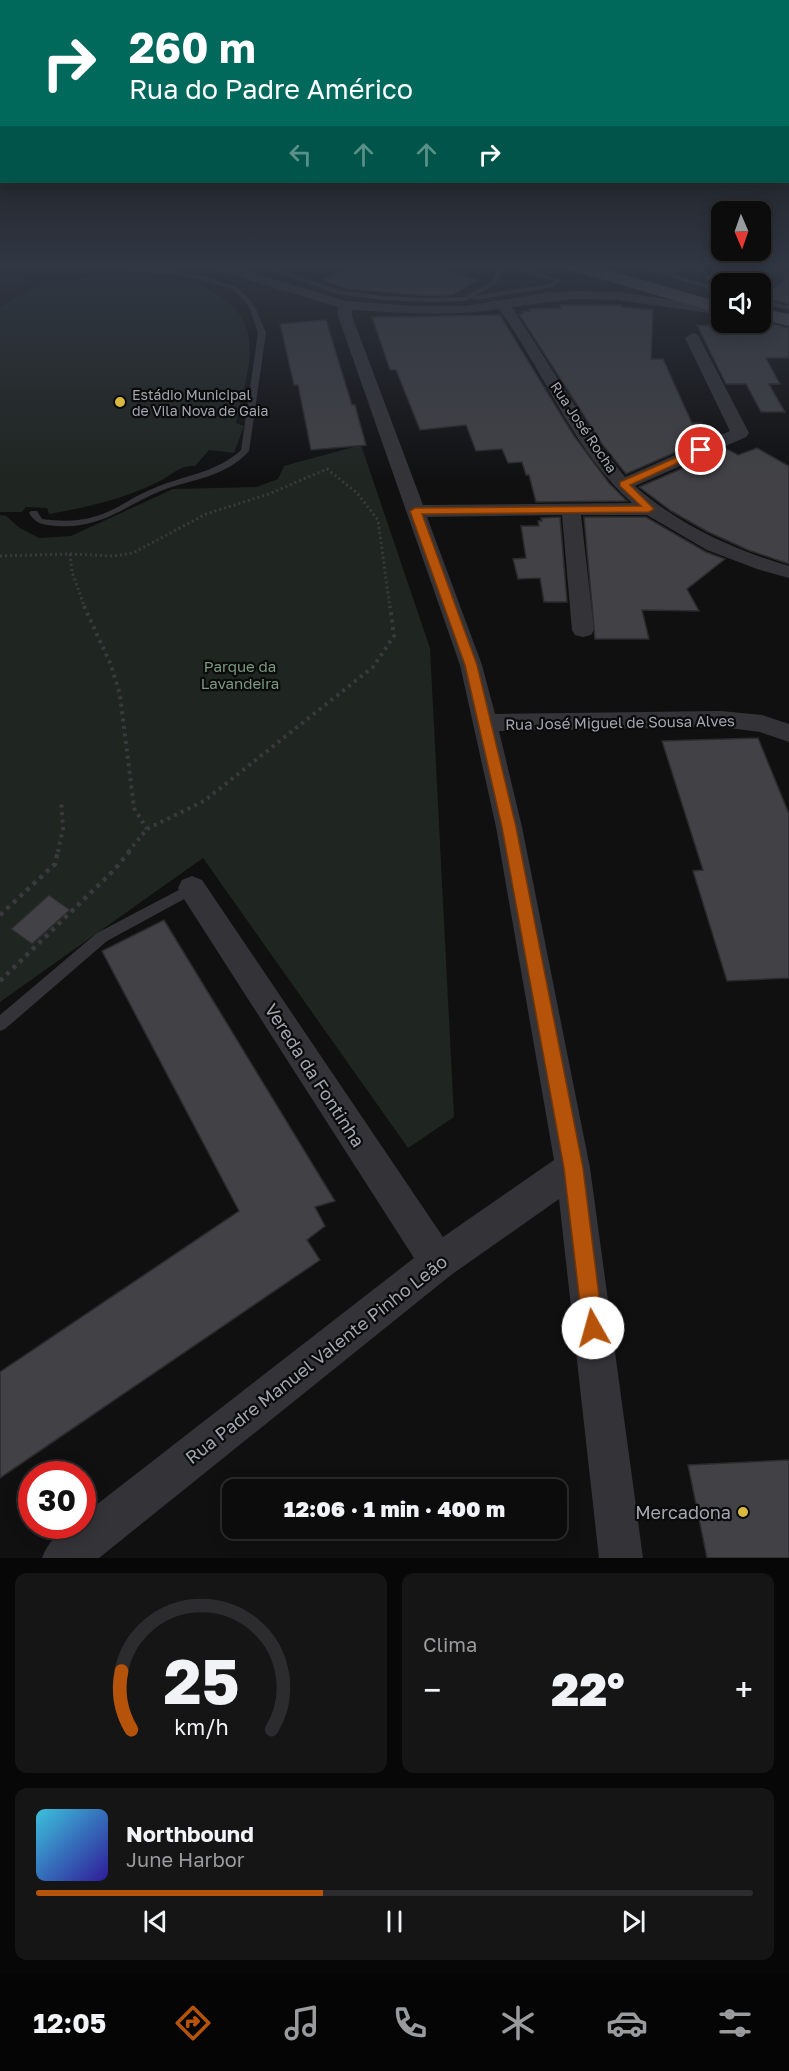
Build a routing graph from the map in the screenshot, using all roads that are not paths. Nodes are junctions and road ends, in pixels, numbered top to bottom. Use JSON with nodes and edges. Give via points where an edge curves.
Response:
{"nodes":[{"id":1,"x":262,"y":336,"type":"edge"},
{"id":2,"x":352,"y":336,"type":"edge"},
{"id":3,"x":523,"y":336,"type":"edge"},
{"id":4,"x":693,"y":338,"type":"dead end"},
{"id":5,"x":624,"y":484,"type":"junction"},
{"id":6,"x":649,"y":509,"type":"junction"},
{"id":7,"x":571,"y":510,"type":"junction"},
{"id":8,"x":415,"y":511,"type":"junction"},
{"id":9,"x":34,"y":513,"type":"dead end"},
{"id":10,"x":789,"y":572,"type":"edge"},
{"id":11,"x":583,"y":630,"type":"dead end"},
{"id":12,"x":485,"y":723,"type":"junction"},
{"id":13,"x":789,"y":733,"type":"edge"},
{"id":14,"x":192,"y":888,"type":"joint"},
{"id":15,"x":0,"y":1024,"type":"edge"},
{"id":16,"x":573,"y":1168,"type":"junction"},
{"id":17,"x":438,"y":1262,"type":"junction"},
{"id":18,"x":64,"y":1558,"type":"edge"},
{"id":19,"x":621,"y":1558,"type":"edge"}],
"edges":[{"from":1,"to":9,"type":"lane","via":[[245,451],[233,464],[195,480],[162,487],[93,521],[61,525],[39,521]]},
{"from":2,"to":8,"type":"street"},
{"from":3,"to":5,"type":"street","name":"Rua José Rocha","via":[[607,467]]},
{"from":4,"to":5,"type":"street","via":[[740,433]]},
{"from":5,"to":6,"type":"street","name":"Rua José Rocha"},
{"from":6,"to":7,"type":"street"},
{"from":6,"to":10,"type":"street","name":"Rua José Rocha","via":[[692,535],[758,564]]},
{"from":7,"to":8,"type":"street"},
{"from":7,"to":11,"type":"street"},
{"from":8,"to":12,"type":"street","via":[[471,665]]},
{"from":12,"to":13,"type":"street","name":"Rua José Miguel de Sousa Alves","via":[[721,719],[762,724]]},
{"from":12,"to":16,"type":"street","via":[[509,827]]},
{"from":14,"to":15,"type":"lane","via":[[102,937]]},
{"from":14,"to":17,"type":"street","name":"Vereda da Fontinha"},
{"from":16,"to":17,"type":"street","name":"Rua Padre Manuel Valente Pinho Leão"},
{"from":16,"to":19,"type":"street"},
{"from":17,"to":18,"type":"street","name":"Rua Padre Manuel Valente Pinho Leão"}]}
